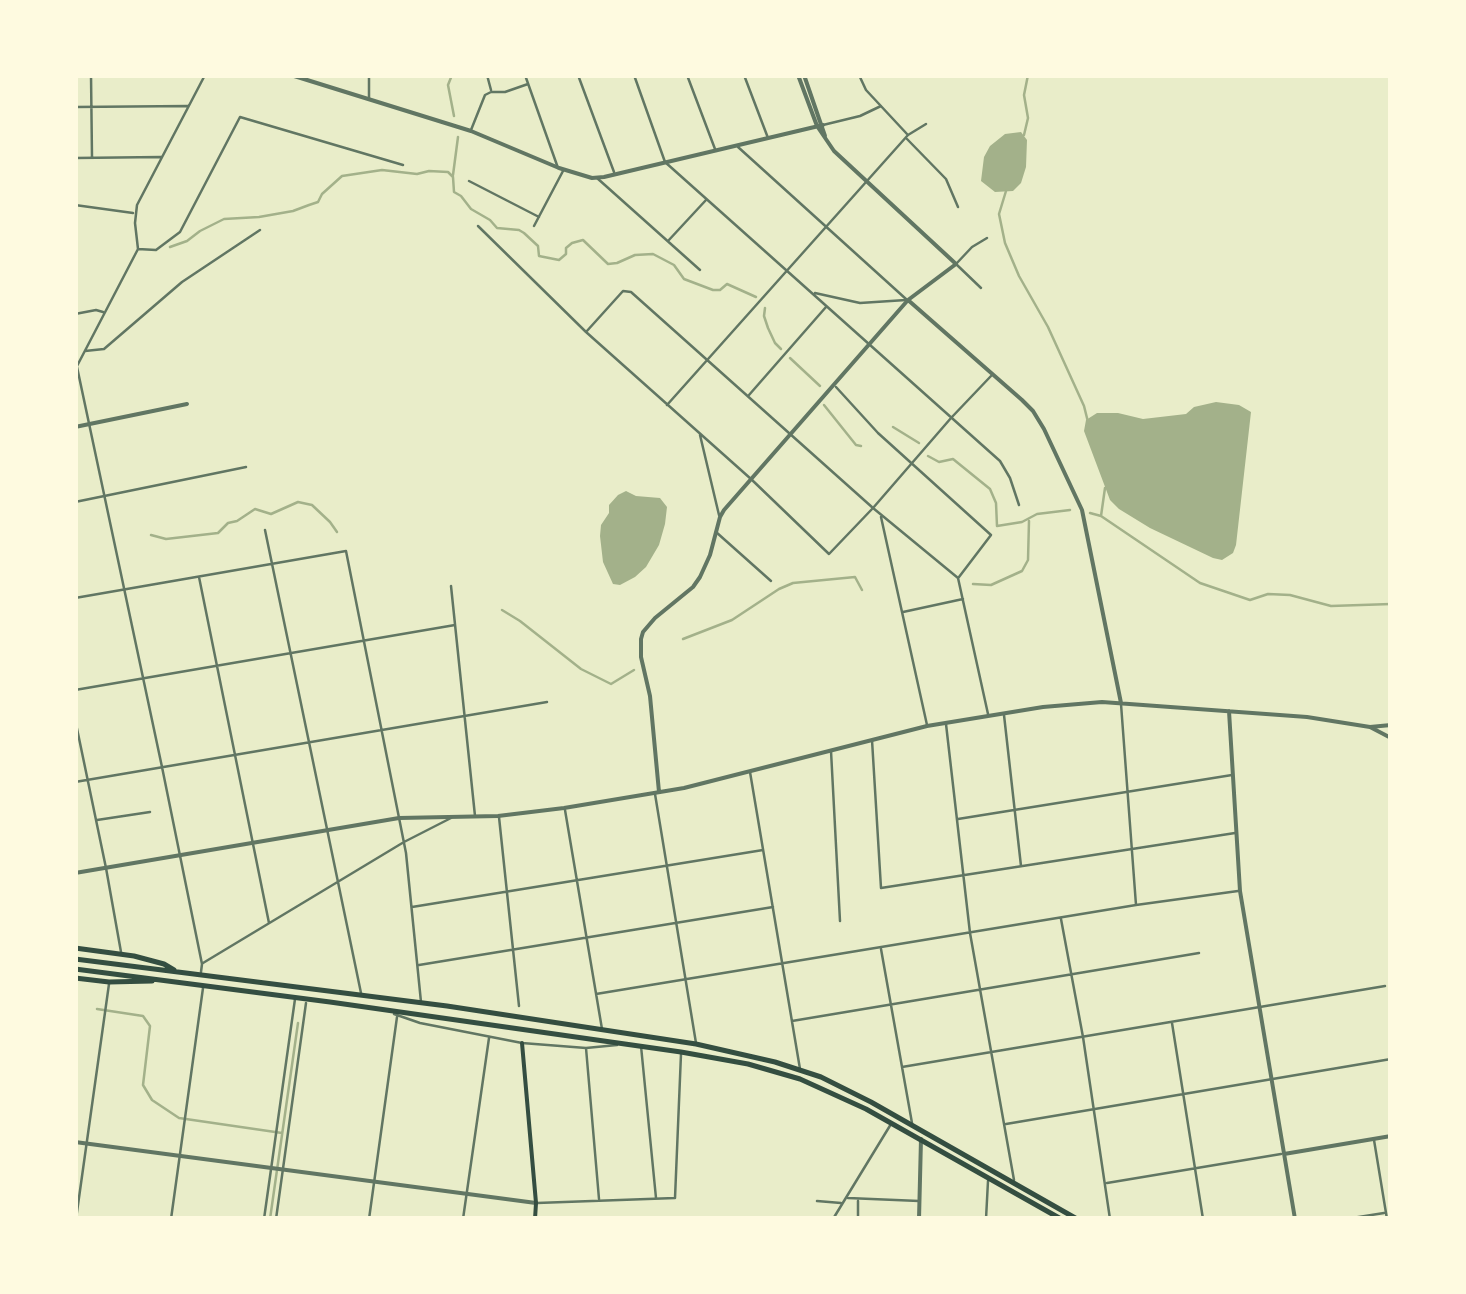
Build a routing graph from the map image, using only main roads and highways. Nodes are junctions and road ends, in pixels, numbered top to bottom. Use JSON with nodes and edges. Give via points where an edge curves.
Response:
{"nodes":[{"id":1,"x":1391,"y":727,"type":"edge"},
{"id":2,"x":1391,"y":739,"type":"edge"},
{"id":3,"x":75,"y":948,"type":"edge"},
{"id":4,"x":75,"y":959,"type":"edge"},
{"id":5,"x":75,"y":969,"type":"edge"},
{"id":6,"x":176,"y":971,"type":"junction"},
{"id":7,"x":75,"y":978,"type":"edge"},
{"id":8,"x":168,"y":980,"type":"junction"},
{"id":9,"x":522,"y":1043,"type":"road end"},
{"id":10,"x":535,"y":1219,"type":"edge"},
{"id":11,"x":1061,"y":1219,"type":"edge"},
{"id":12,"x":1077,"y":1219,"type":"edge"}],
"edges":[{"from":1,"to":2,"type":"main road"},
{"from":3,"to":6,"type":"highway"},
{"from":4,"to":6,"type":"highway"},
{"from":5,"to":8,"type":"highway"},
{"from":6,"to":12,"type":"highway","via":[[739,1052],[847,1090]]},
{"from":7,"to":8,"type":"highway"},
{"from":8,"to":11,"type":"highway","via":[[748,1064],[800,1078],[892,1123]]},
{"from":9,"to":10,"type":"main road"}]}
